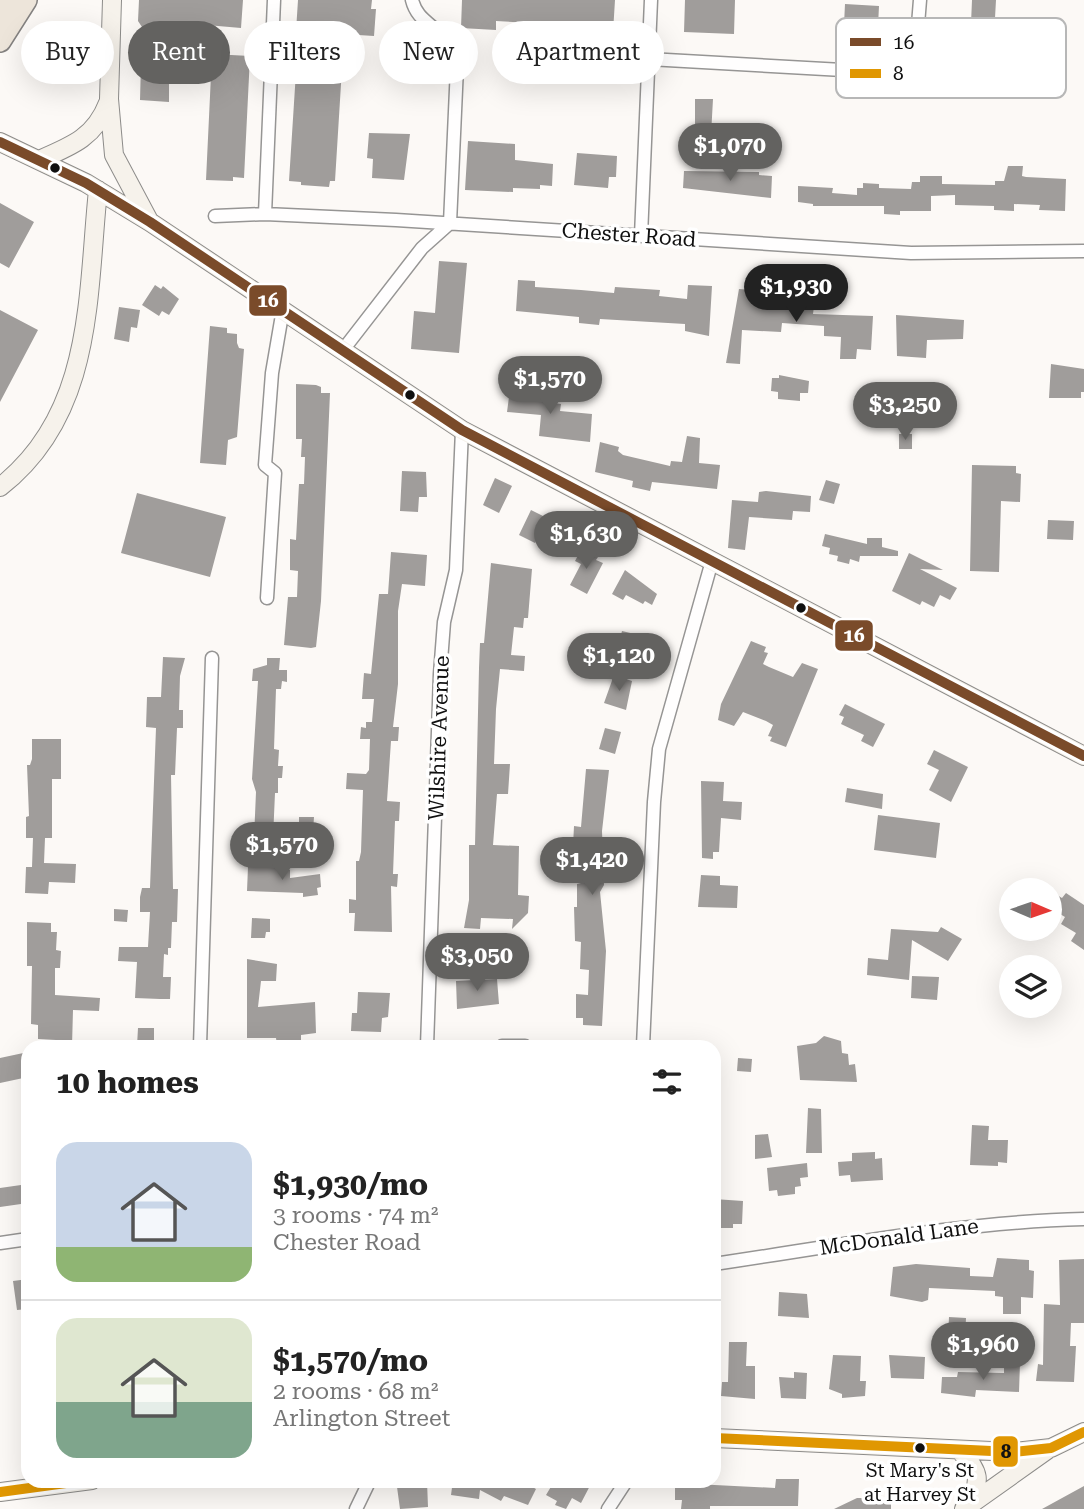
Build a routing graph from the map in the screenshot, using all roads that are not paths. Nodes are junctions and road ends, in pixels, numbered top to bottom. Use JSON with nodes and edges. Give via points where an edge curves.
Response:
{"nodes":[{"id":1,"x":112,"y":0,"type":"edge"},
{"id":2,"x":274,"y":0,"type":"edge"},
{"id":3,"x":412,"y":0,"type":"edge"},
{"id":4,"x":651,"y":0,"type":"edge"},
{"id":5,"x":920,"y":0,"type":"edge"},
{"id":6,"x":15,"y":5,"type":"edge"},
{"id":7,"x":919,"y":18,"type":"edge"},
{"id":8,"x":650,"y":21,"type":"edge"},
{"id":9,"x":0,"y":34,"type":"edge"},
{"id":10,"x":0,"y":41,"type":"edge"},
{"id":11,"x":664,"y":60,"type":"edge"},
{"id":12,"x":836,"y":70,"type":"edge"},
{"id":13,"x":648,"y":84,"type":"edge"},
{"id":14,"x":109,"y":99,"type":"junction"},
{"id":15,"x":2,"y":143,"type":"edge"},
{"id":16,"x":39,"y":160,"type":"junction"},
{"id":17,"x":98,"y":190,"type":"junction"},
{"id":18,"x":265,"y":214,"type":"junction"},
{"id":19,"x":215,"y":216,"type":"dead end"},
{"id":20,"x":150,"y":222,"type":"junction"},
{"id":21,"x":450,"y":223,"type":"junction"},
{"id":22,"x":641,"y":236,"type":"junction"},
{"id":23,"x":1084,"y":251,"type":"edge"},
{"id":24,"x":283,"y":309,"type":"junction"},
{"id":25,"x":343,"y":350,"type":"junction"},
{"id":26,"x":462,"y":430,"type":"junction"},
{"id":27,"x":0,"y":487,"type":"edge"},
{"id":28,"x":712,"y":561,"type":"junction"},
{"id":29,"x":267,"y":597,"type":"dead end"},
{"id":30,"x":212,"y":658,"type":"dead end"},
{"id":31,"x":1084,"y":756,"type":"edge"},
{"id":32,"x":200,"y":1040,"type":"edge"},
{"id":33,"x":427,"y":1040,"type":"edge"},
{"id":34,"x":643,"y":1040,"type":"edge"},
{"id":35,"x":1084,"y":1219,"type":"edge"},
{"id":36,"x":21,"y":1240,"type":"edge"},
{"id":37,"x":0,"y":1243,"type":"edge"},
{"id":38,"x":721,"y":1263,"type":"edge"},
{"id":39,"x":1084,"y":1432,"type":"edge"},
{"id":40,"x":721,"y":1438,"type":"edge"},
{"id":41,"x":1051,"y":1448,"type":"junction"},
{"id":42,"x":961,"y":1452,"type":"junction"},
{"id":43,"x":31,"y":1488,"type":"edge"},
{"id":44,"x":366,"y":1488,"type":"edge"},
{"id":45,"x":622,"y":1488,"type":"edge"},
{"id":46,"x":0,"y":1492,"type":"edge"},
{"id":47,"x":966,"y":1507,"type":"edge"},
{"id":48,"x":356,"y":1509,"type":"edge"},
{"id":49,"x":608,"y":1509,"type":"edge"}],
"edges":[{"from":1,"to":14,"type":"main road"},
{"from":2,"to":18,"type":"street"},
{"from":3,"to":21,"type":"street","via":[[421,20],[451,49],[457,67]]},
{"from":4,"to":8,"type":"street"},
{"from":5,"to":7,"type":"street"},
{"from":6,"to":9,"type":"main road"},
{"from":6,"to":10,"type":"main road"},
{"from":11,"to":12,"type":"street"},
{"from":13,"to":22,"type":"street"},
{"from":14,"to":16,"type":"main road","via":[[100,123]]},
{"from":14,"to":20,"type":"main road","via":[[117,167]]},
{"from":15,"to":16,"type":"main road"},
{"from":16,"to":17,"type":"main road"},
{"from":17,"to":20,"type":"main road"},
{"from":17,"to":27,"type":"main road","via":[[85,330],[74,384],[49,434],[27,463]]},
{"from":18,"to":19,"type":"street","name":"Chester Road"},
{"from":18,"to":21,"type":"street","name":"Chester Road"},
{"from":20,"to":24,"type":"main road"},
{"from":21,"to":22,"type":"street","name":"Chester Road"},
{"from":21,"to":25,"type":"street","via":[[422,248]]},
{"from":22,"to":23,"type":"street","name":"Chester Road","via":[[898,253]]},
{"from":24,"to":25,"type":"main road"},
{"from":24,"to":29,"type":"street","via":[[272,373],[265,465],[275,473]]},
{"from":25,"to":26,"type":"main road"},
{"from":26,"to":28,"type":"main road"},
{"from":26,"to":33,"type":"street","name":"Wilshire Avenue","via":[[456,570],[444,622],[440,674]]},
{"from":28,"to":31,"type":"main road"},
{"from":28,"to":34,"type":"street","via":[[659,749]]},
{"from":30,"to":32,"type":"street"},
{"from":35,"to":38,"type":"street","name":"McDonald Lane","via":[[966,1226]]},
{"from":36,"to":37,"type":"street"},
{"from":39,"to":41,"type":"main road"},
{"from":40,"to":42,"type":"main road"},
{"from":41,"to":42,"type":"main road"},
{"from":41,"to":47,"type":"main road"},
{"from":42,"to":47,"type":"main road","via":[[976,1467],[979,1484]]},
{"from":43,"to":46,"type":"main road"},
{"from":44,"to":48,"type":"street"},
{"from":45,"to":49,"type":"street"}]}
